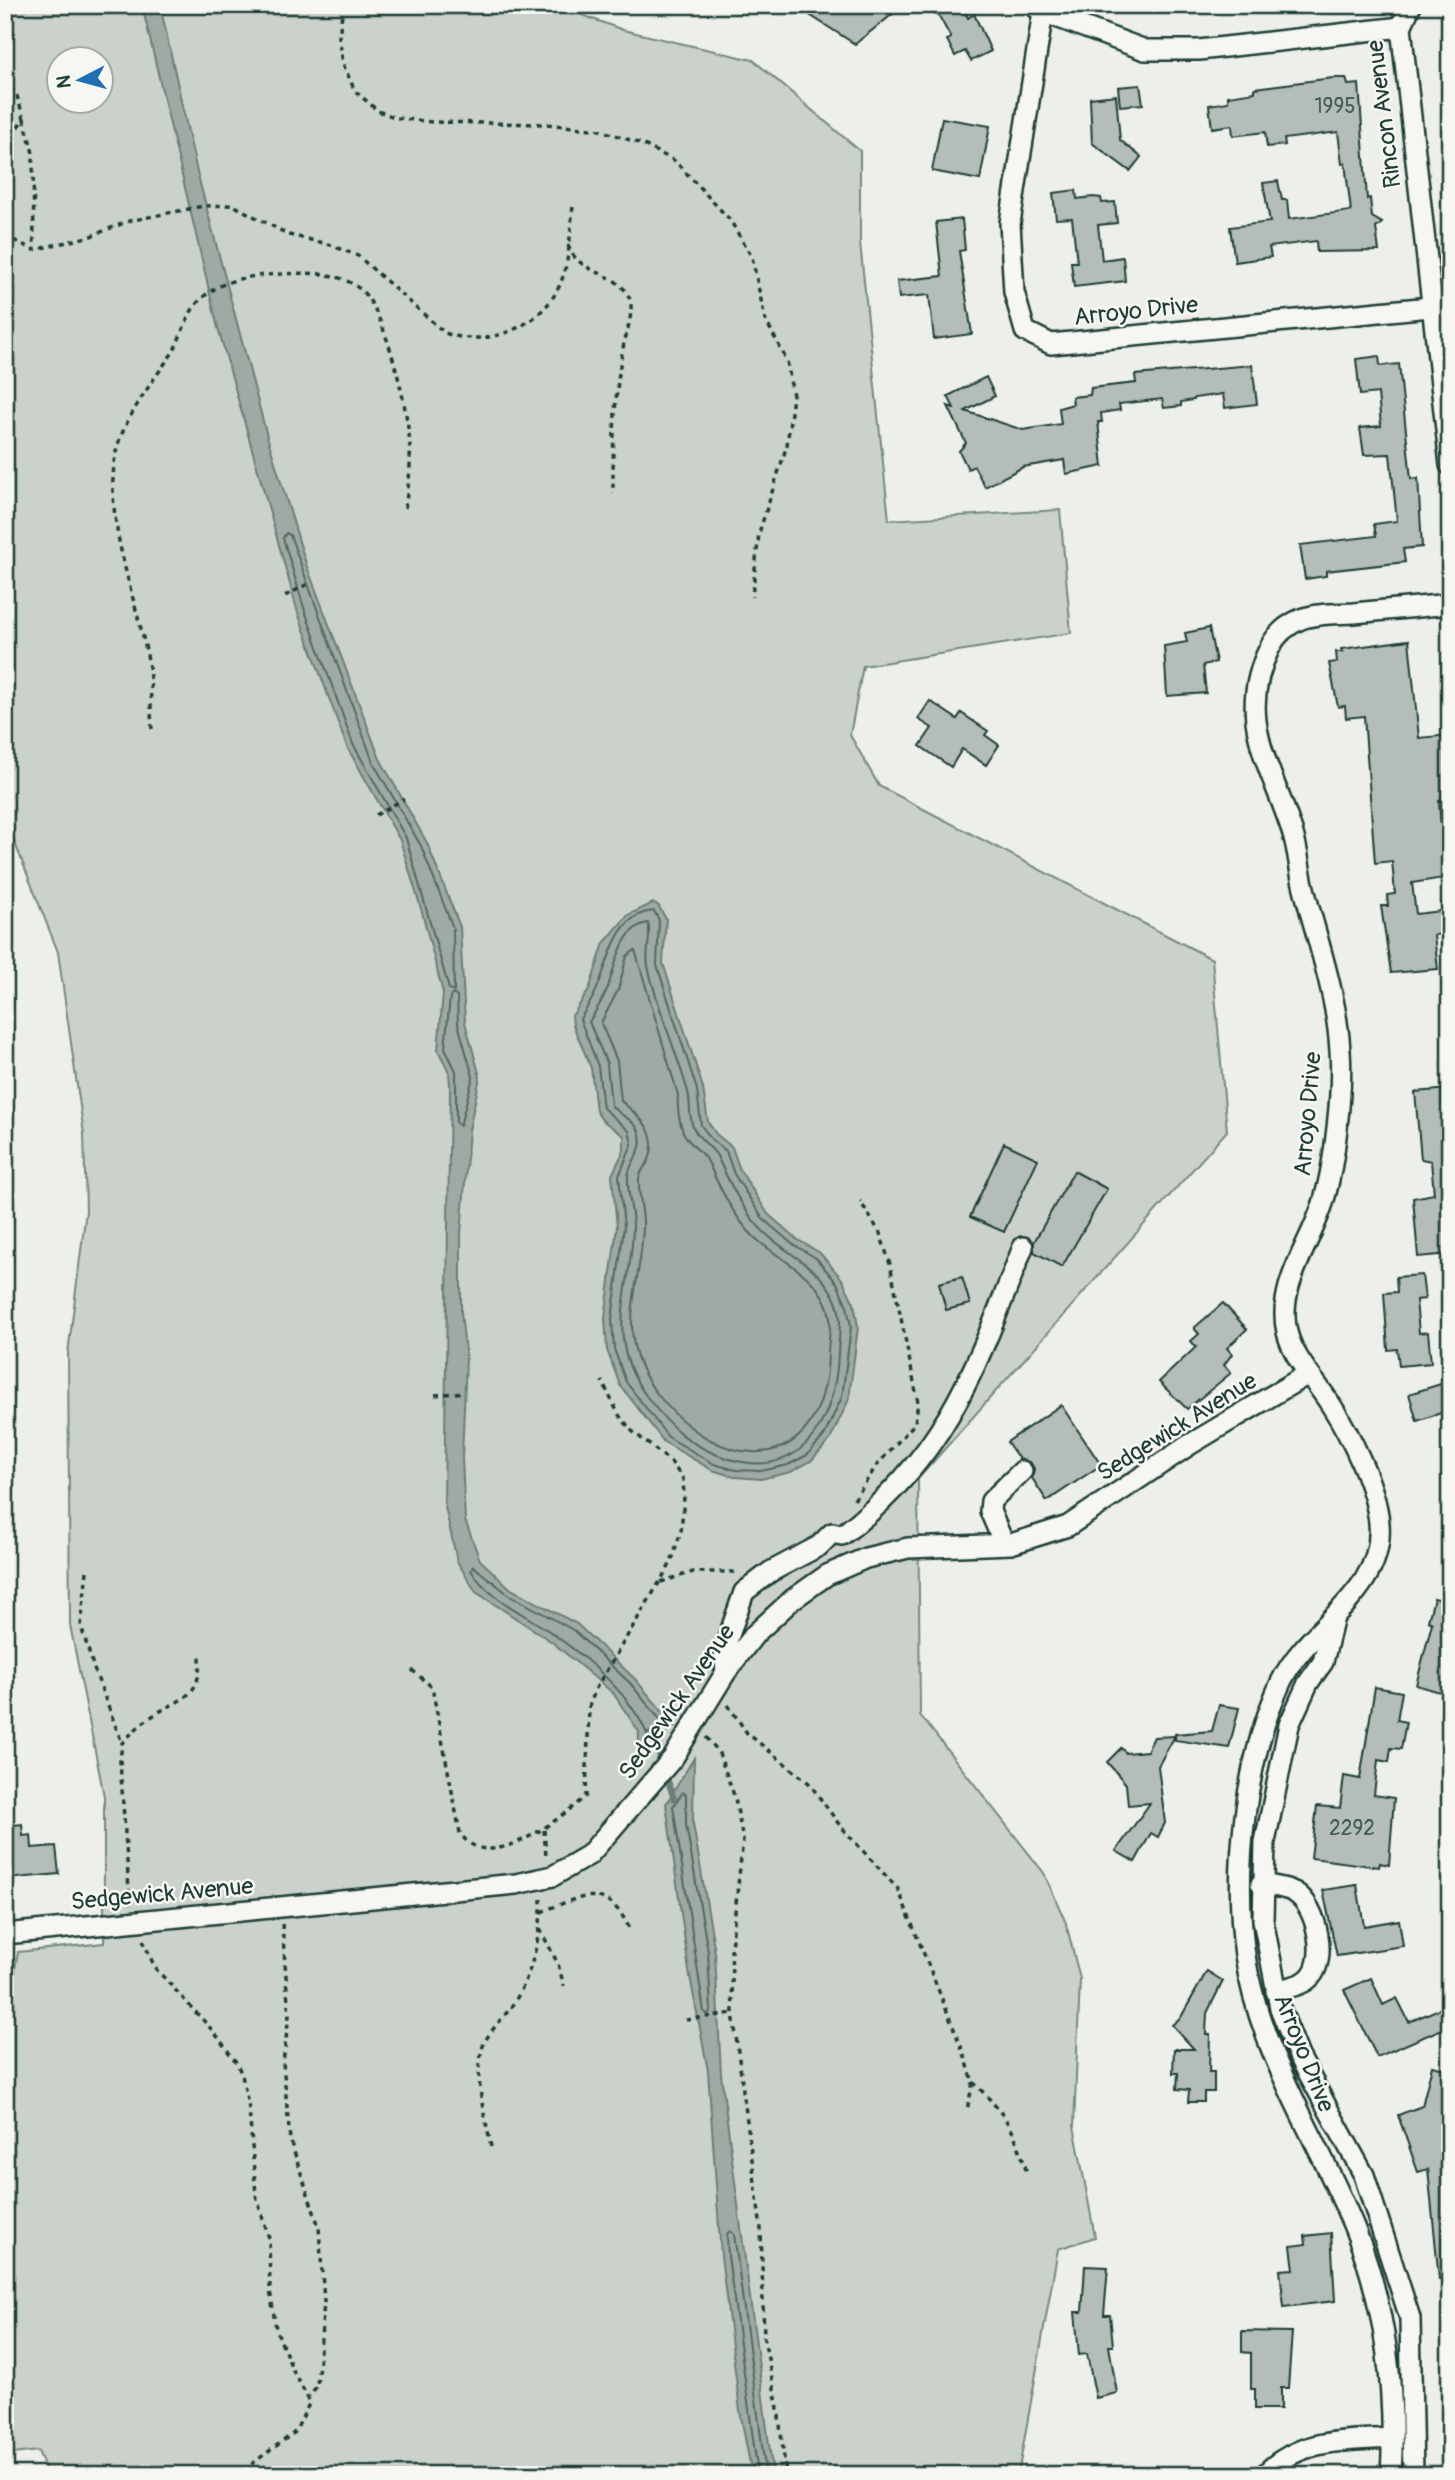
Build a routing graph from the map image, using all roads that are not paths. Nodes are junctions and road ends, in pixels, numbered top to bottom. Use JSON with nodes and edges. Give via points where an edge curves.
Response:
{"nodes":[{"id":1,"x":1411,"y":5,"type":"edge"},
{"id":2,"x":1038,"y":9,"type":"edge"},
{"id":3,"x":1401,"y":27,"type":"junction"},
{"id":4,"x":1430,"y":307,"type":"junction"},
{"id":5,"x":1450,"y":465,"type":"edge"},
{"id":6,"x":1450,"y":604,"type":"edge"},
{"id":7,"x":1023,"y":1247,"type":"dead end"},
{"id":8,"x":1308,"y":1374,"type":"junction"},
{"id":9,"x":1022,"y":1471,"type":"dead end"},
{"id":10,"x":1004,"y":1544,"type":"junction"},
{"id":11,"x":1333,"y":1620,"type":"junction"},
{"id":12,"x":721,"y":1680,"type":"junction"},
{"id":13,"x":1268,"y":1719,"type":"junction"},
{"id":14,"x":1289,"y":1725,"type":"junction"},
{"id":15,"x":1261,"y":1884,"type":"junction"},
{"id":16,"x":5,"y":1934,"type":"edge"},
{"id":17,"x":1276,"y":1991,"type":"junction"},
{"id":18,"x":1391,"y":2438,"type":"junction"},
{"id":19,"x":1264,"y":2475,"type":"edge"},
{"id":20,"x":1391,"y":2475,"type":"edge"},
{"id":21,"x":1413,"y":2475,"type":"edge"}],
"edges":[{"from":1,"to":3,"type":"street"},
{"from":2,"to":3,"type":"street","name":"Rincon Avenue","via":[[1145,50],[1199,50]]},
{"from":2,"to":4,"type":"street","name":"Arroyo Drive","via":[[1010,223],[1014,292],[1025,331],[1051,344]]},
{"from":3,"to":4,"type":"street","name":"Rincon Avenue"},
{"from":4,"to":5,"type":"street"},
{"from":6,"to":8,"type":"street","name":"Arroyo Drive","via":[[1306,617],[1283,628],[1258,682],[1256,721],[1261,754],[1293,833],[1340,1051],[1334,1153],[1324,1201],[1289,1288],[1285,1312],[1287,1335]]},
{"from":7,"to":12,"type":"street","via":[[975,1369],[948,1421],[912,1472],[873,1512],[842,1535],[832,1533],[819,1546],[744,1592],[724,1650]]},
{"from":8,"to":10,"type":"street","name":"Sedgewick Avenue","via":[[1189,1445],[1068,1527]]},
{"from":8,"to":11,"type":"street","name":"Arroyo Drive","via":[[1332,1406],[1374,1493],[1379,1523],[1376,1559]]},
{"from":9,"to":10,"type":"street","via":[[991,1501],[990,1511]]},
{"from":10,"to":12,"type":"street","name":"Sedgewick Avenue","via":[[908,1549],[866,1558],[836,1571],[793,1599],[755,1634]]},
{"from":11,"to":13,"type":"street","name":"Arroyo Drive","via":[[1306,1642],[1282,1680]]},
{"from":11,"to":14,"type":"street","name":"Arroyo Drive","via":[[1323,1662]]},
{"from":12,"to":16,"type":"street","name":"Sedgewick Avenue","via":[[673,1758],[633,1808],[589,1855],[544,1878]]},
{"from":13,"to":14,"type":"street"},
{"from":13,"to":18,"type":"street","name":"Arroyo Drive","via":[[1248,1800],[1241,1879],[1245,1954],[1259,2020],[1357,2234],[1374,2288],[1383,2328]]},
{"from":14,"to":15,"type":"street","name":"Arroyo Drive"},
{"from":15,"to":17,"type":"street","name":"Arroyo Drive"},
{"from":15,"to":17,"type":"street","via":[[1294,1892],[1307,1903],[1320,1941],[1316,1970],[1307,1981]]},
{"from":17,"to":21,"type":"street","name":"Arroyo Drive","via":[[1300,2056],[1364,2175],[1410,2318]]},
{"from":18,"to":19,"type":"street","via":[[1316,2443],[1286,2455]]},
{"from":18,"to":20,"type":"street","name":"Arroyo Drive"}]}
